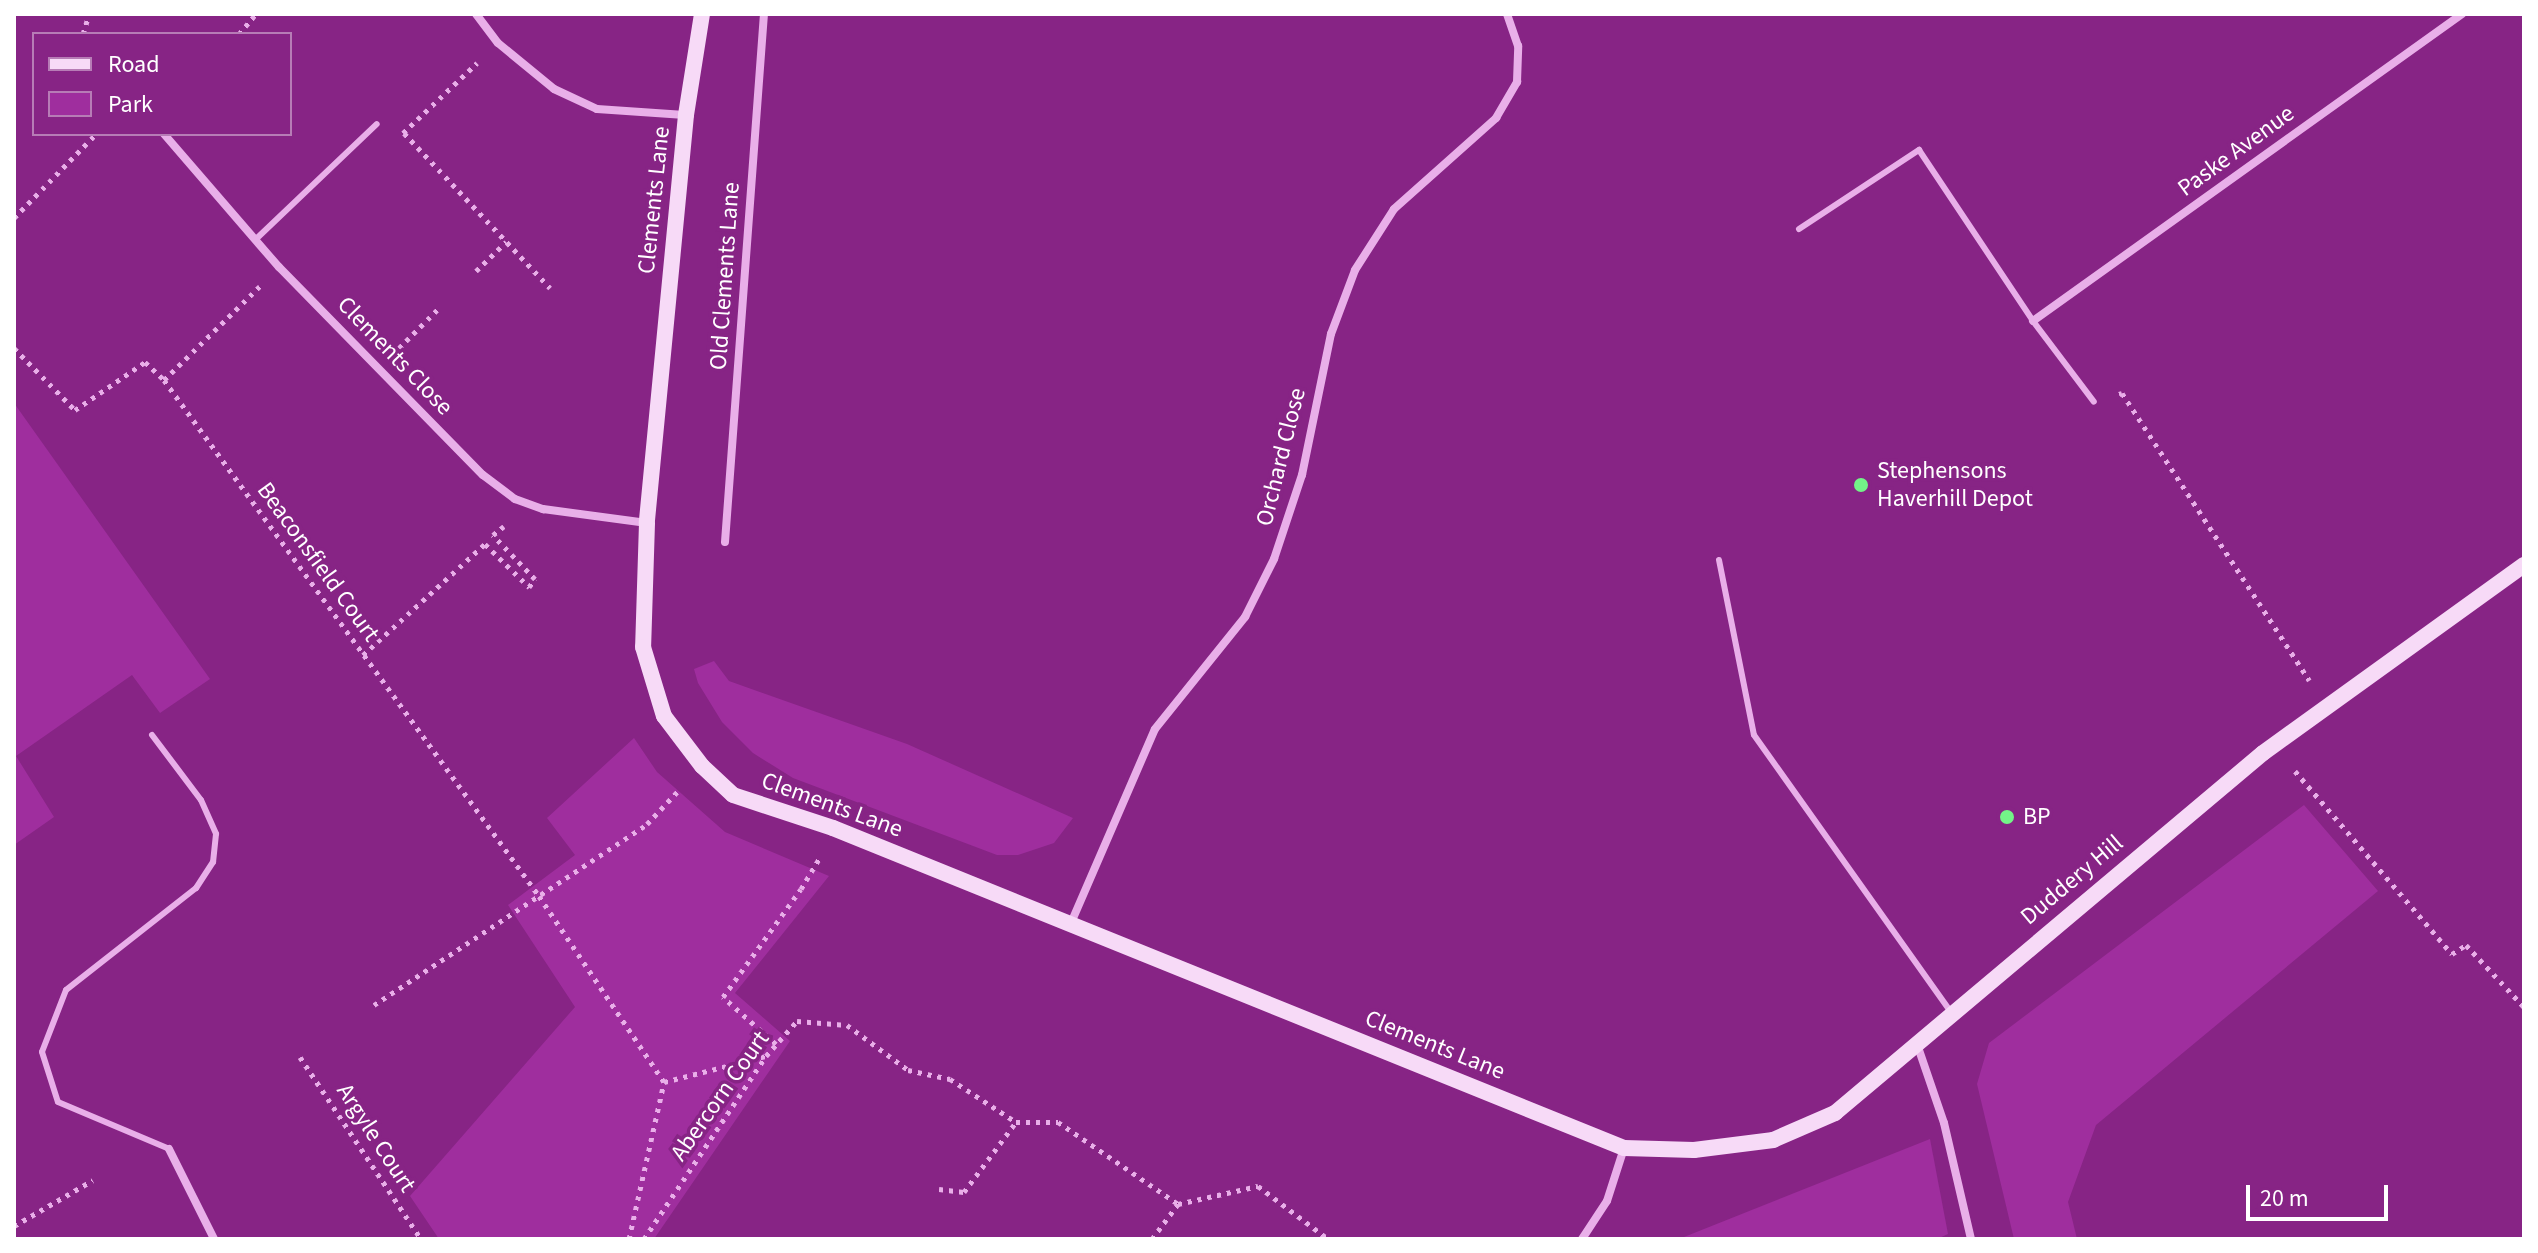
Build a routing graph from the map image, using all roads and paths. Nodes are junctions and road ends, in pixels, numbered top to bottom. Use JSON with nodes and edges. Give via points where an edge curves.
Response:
{"nodes":[{"id":1,"x":256,"y":14,"type":"edge"},
{"id":2,"x":476,"y":14,"type":"edge"},
{"id":3,"x":702,"y":14,"type":"edge"},
{"id":4,"x":764,"y":14,"type":"edge"},
{"id":5,"x":1507,"y":14,"type":"edge"},
{"id":6,"x":2462,"y":14,"type":"edge"},
{"id":7,"x":241,"y":32,"type":"edge"},
{"id":8,"x":498,"y":43,"type":"junction"},
{"id":9,"x":686,"y":115,"type":"junction"},
{"id":10,"x":377,"y":124,"type":"dead end"},
{"id":11,"x":94,"y":136,"type":"edge"},
{"id":12,"x":166,"y":136,"type":"edge"},
{"id":13,"x":14,"y":218,"type":"edge"},
{"id":14,"x":1799,"y":229,"type":"dead end"},
{"id":15,"x":255,"y":240,"type":"junction"},
{"id":16,"x":506,"y":242,"type":"junction"},
{"id":17,"x":279,"y":267,"type":"junction"},
{"id":18,"x":476,"y":271,"type":"dead end"},
{"id":19,"x":550,"y":288,"type":"dead end"},
{"id":20,"x":439,"y":308,"type":"dead end"},
{"id":21,"x":2033,"y":321,"type":"junction"},
{"id":22,"x":14,"y":348,"type":"edge"},
{"id":23,"x":378,"y":368,"type":"junction"},
{"id":24,"x":164,"y":380,"type":"junction"},
{"id":25,"x":2094,"y":402,"type":"joint"},
{"id":26,"x":647,"y":523,"type":"junction"},
{"id":27,"x":493,"y":535,"type":"dead end"},
{"id":28,"x":725,"y":542,"type":"dead end"},
{"id":29,"x":1719,"y":560,"type":"dead end"},
{"id":30,"x":2524,"y":565,"type":"edge"},
{"id":31,"x":363,"y":655,"type":"junction"},
{"id":32,"x":2327,"y":707,"type":"junction"},
{"id":33,"x":152,"y":735,"type":"dead end"},
{"id":34,"x":2273,"y":746,"type":"junction"},
{"id":35,"x":702,"y":766,"type":"junction"},
{"id":36,"x":816,"y":867,"type":"dead end"},
{"id":37,"x":539,"y":896,"type":"junction"},
{"id":38,"x":1071,"y":923,"type":"junction"},
{"id":39,"x":374,"y":1005,"type":"dead end"},
{"id":40,"x":2524,"y":1007,"type":"edge"},
{"id":41,"x":1953,"y":1015,"type":"junction"},
{"id":42,"x":776,"y":1044,"type":"junction"},
{"id":43,"x":1918,"y":1047,"type":"junction"},
{"id":44,"x":766,"y":1056,"type":"junction"},
{"id":45,"x":300,"y":1057,"type":"dead end"},
{"id":46,"x":664,"y":1082,"type":"junction"},
{"id":47,"x":1016,"y":1122,"type":"junction"},
{"id":48,"x":1624,"y":1148,"type":"junction"},
{"id":49,"x":169,"y":1149,"type":"joint"},
{"id":50,"x":93,"y":1180,"type":"dead end"},
{"id":51,"x":939,"y":1189,"type":"dead end"},
{"id":52,"x":1178,"y":1204,"type":"junction"},
{"id":53,"x":14,"y":1226,"type":"edge"},
{"id":54,"x":214,"y":1239,"type":"edge"},
{"id":55,"x":421,"y":1239,"type":"edge"},
{"id":56,"x":629,"y":1239,"type":"edge"},
{"id":57,"x":644,"y":1239,"type":"edge"},
{"id":58,"x":1152,"y":1239,"type":"edge"},
{"id":59,"x":1328,"y":1239,"type":"edge"},
{"id":60,"x":1582,"y":1239,"type":"edge"},
{"id":61,"x":1971,"y":1239,"type":"edge"}],
"edges":[{"from":1,"to":7,"type":"path"},
{"from":2,"to":8,"type":"street"},
{"from":3,"to":9,"type":"street","name":"Clements Lane"},
{"from":4,"to":28,"type":"street","name":"Old Clements Lane"},
{"from":5,"to":38,"type":"street","name":"Orchard Close","via":[[1518,46],[1517,82],[1496,118],[1394,209],[1355,270],[1331,334],[1302,475],[1274,559],[1245,617],[1155,729]]},
{"from":6,"to":21,"type":"street","name":"Paske Avenue"},
{"from":8,"to":9,"type":"street","via":[[554,89],[597,109]]},
{"from":8,"to":16,"type":"path","via":[[404,133]]},
{"from":9,"to":26,"type":"street","name":"Clements Lane"},
{"from":10,"to":15,"type":"lane"},
{"from":11,"to":13,"type":"path"},
{"from":12,"to":15,"type":"street","name":"Clements Close"},
{"from":14,"to":21,"type":"lane","via":[[1919,150]]},
{"from":15,"to":17,"type":"street","name":"Clements Close"},
{"from":16,"to":18,"type":"path"},
{"from":16,"to":19,"type":"path"},
{"from":17,"to":23,"type":"street","name":"Clements Close"},
{"from":17,"to":24,"type":"path"},
{"from":20,"to":23,"type":"path"},
{"from":21,"to":25,"type":"lane"},
{"from":22,"to":24,"type":"path","via":[[75,410],[145,362]]},
{"from":23,"to":26,"type":"street","name":"Clements Close","via":[[483,475],[515,499],[543,509]]},
{"from":24,"to":31,"type":"path","name":"Beaconsfield Court"},
{"from":25,"to":32,"type":"path","via":[[2122,393]]},
{"from":26,"to":35,"type":"street","name":"Clements Lane","via":[[643,647],[664,716]]},
{"from":27,"to":31,"type":"path","via":[[535,579],[529,587],[485,544]]},
{"from":29,"to":41,"type":"lane","via":[[1754,735]]},
{"from":30,"to":32,"type":"street","name":"Duddery Hill"},
{"from":31,"to":37,"type":"path","name":"Beaconsfield Court"},
{"from":32,"to":34,"type":"street","name":"Duddery Hill"},
{"from":33,"to":49,"type":"lane","via":[[201,800],[216,834],[213,862],[196,888],[66,990],[42,1052],[58,1102]]},
{"from":34,"to":40,"type":"path","via":[[2452,954],[2466,945]]},
{"from":34,"to":41,"type":"street","name":"Duddery Hill"},
{"from":35,"to":37,"type":"path","via":[[647,824]]},
{"from":35,"to":38,"type":"street","name":"Clements Lane","via":[[733,795],[833,828]]},
{"from":36,"to":42,"type":"path","via":[[723,997]]},
{"from":37,"to":39,"type":"path"},
{"from":37,"to":46,"type":"path","name":"Beaconsfield Court"},
{"from":38,"to":48,"type":"street","name":"Clements Lane"},
{"from":41,"to":43,"type":"street","name":"Duddery Hill"},
{"from":42,"to":44,"type":"path","name":"Abercorn Court"},
{"from":42,"to":47,"type":"path","name":"Abercorn Court","via":[[797,1021],[847,1025],[908,1070],[950,1079]]},
{"from":43,"to":48,"type":"street","name":"Duddery Hill","via":[[1835,1113],[1773,1140],[1694,1150]]},
{"from":43,"to":61,"type":"street","via":[[1944,1123]]},
{"from":44,"to":46,"type":"path"},
{"from":44,"to":57,"type":"path","name":"Abercorn Court"},
{"from":45,"to":55,"type":"path","name":"Argyle Court"},
{"from":46,"to":56,"type":"path"},
{"from":47,"to":51,"type":"path","via":[[964,1192]]},
{"from":47,"to":52,"type":"path","via":[[1058,1122]]},
{"from":48,"to":60,"type":"street","via":[[1607,1201]]},
{"from":49,"to":54,"type":"street"},
{"from":50,"to":53,"type":"path"},
{"from":52,"to":58,"type":"path"},
{"from":52,"to":59,"type":"path","via":[[1258,1186]]}]}
